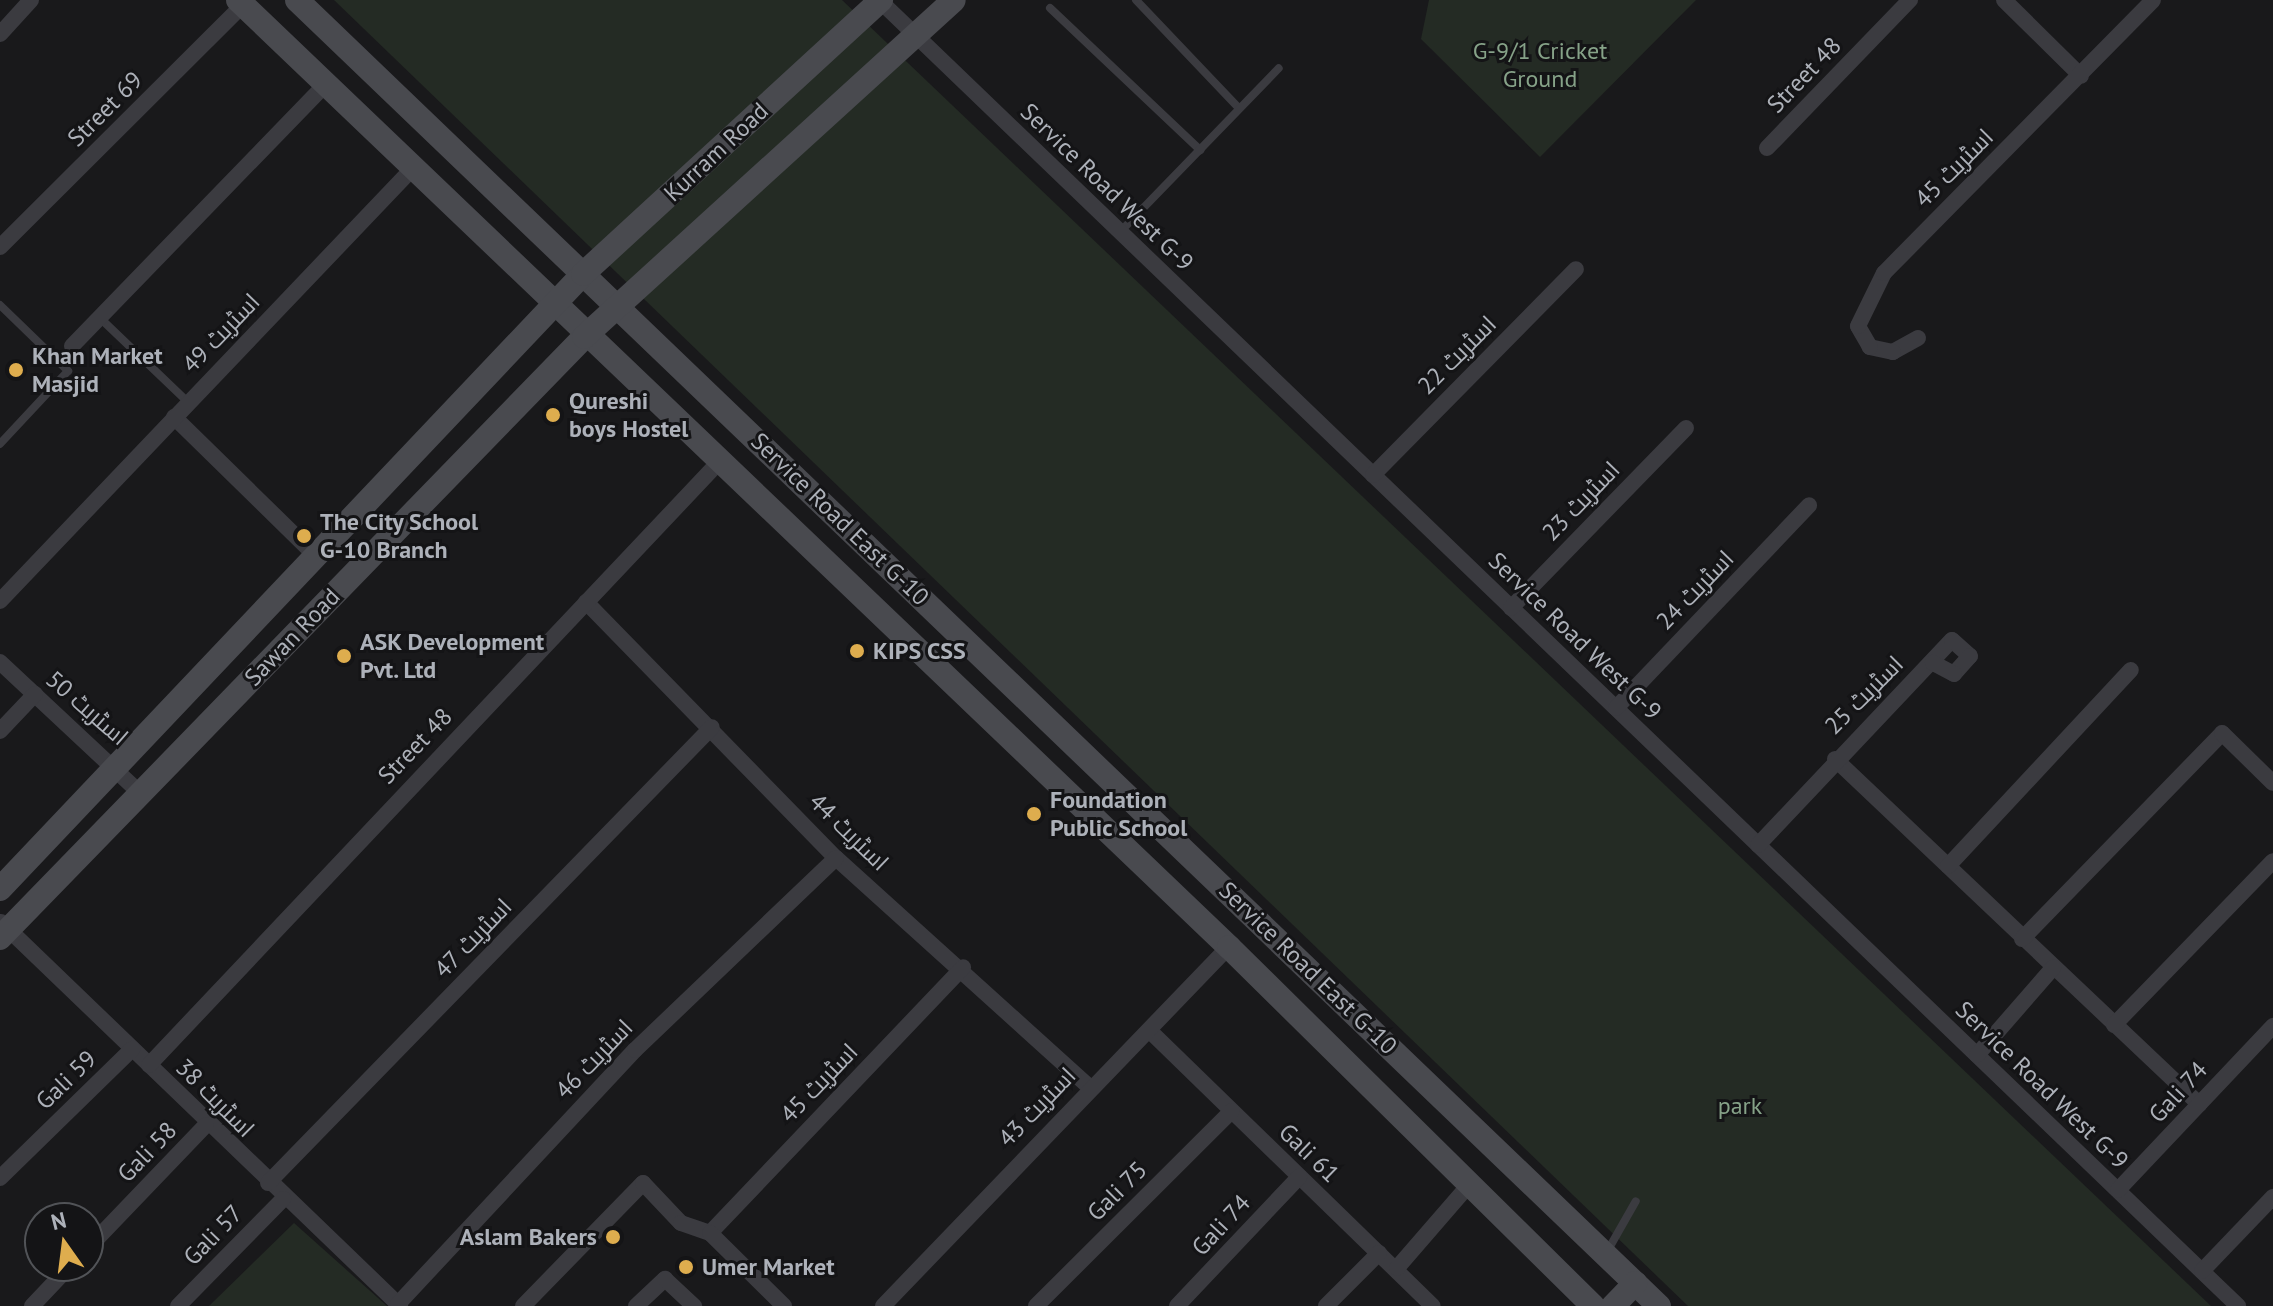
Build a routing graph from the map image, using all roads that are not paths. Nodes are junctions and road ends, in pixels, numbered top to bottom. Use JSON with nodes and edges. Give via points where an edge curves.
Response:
{"nodes":[{"id":1,"x":31,"y":0,"type":"edge"},
{"id":2,"x":297,"y":0,"type":"edge"},
{"id":3,"x":880,"y":0,"type":"edge"},
{"id":4,"x":954,"y":0,"type":"edge"},
{"id":5,"x":1136,"y":0,"type":"edge"},
{"id":6,"x":1910,"y":0,"type":"edge"},
{"id":7,"x":2004,"y":0,"type":"edge"},
{"id":8,"x":2153,"y":0,"type":"edge"},
{"id":9,"x":240,"y":2,"type":"edge"},
{"id":10,"x":1050,"y":8,"type":"dead end"},
{"id":11,"x":0,"y":34,"type":"edge"},
{"id":12,"x":918,"y":39,"type":"junction"},
{"id":13,"x":1279,"y":68,"type":"dead end"},
{"id":14,"x":2081,"y":76,"type":"junction"},
{"id":15,"x":326,"y":84,"type":"junction"},
{"id":16,"x":1239,"y":108,"type":"junction"},
{"id":17,"x":1767,"y":148,"type":"dead end"},
{"id":18,"x":1200,"y":150,"type":"junction"},
{"id":19,"x":413,"y":168,"type":"junction"},
{"id":20,"x":1120,"y":233,"type":"junction"},
{"id":21,"x":0,"y":247,"type":"edge"},
{"id":22,"x":1576,"y":269,"type":"dead end"},
{"id":23,"x":583,"y":274,"type":"junction"},
{"id":24,"x":0,"y":305,"type":"edge"},
{"id":25,"x":554,"y":306,"type":"junction"},
{"id":26,"x":618,"y":306,"type":"junction"},
{"id":27,"x":100,"y":318,"type":"junction"},
{"id":28,"x":584,"y":337,"type":"junction"},
{"id":29,"x":1918,"y":338,"type":"dead end"},
{"id":30,"x":72,"y":346,"type":"dead end"},
{"id":31,"x":188,"y":402,"type":"junction"},
{"id":32,"x":174,"y":417,"type":"junction"},
{"id":33,"x":1686,"y":428,"type":"dead end"},
{"id":34,"x":0,"y":444,"type":"edge"},
{"id":35,"x":719,"y":462,"type":"junction"},
{"id":36,"x":1373,"y":475,"type":"junction"},
{"id":37,"x":1809,"y":505,"type":"dead end"},
{"id":38,"x":317,"y":557,"type":"junction"},
{"id":39,"x":0,"y":601,"type":"edge"},
{"id":40,"x":586,"y":602,"type":"junction"},
{"id":41,"x":1511,"y":608,"type":"junction"},
{"id":42,"x":0,"y":662,"type":"edge"},
{"id":43,"x":1933,"y":663,"type":"dead end"},
{"id":44,"x":2131,"y":670,"type":"dead end"},
{"id":45,"x":35,"y":694,"type":"junction"},
{"id":46,"x":1616,"y":708,"type":"junction"},
{"id":47,"x":712,"y":727,"type":"junction"},
{"id":48,"x":0,"y":731,"type":"edge"},
{"id":49,"x":1835,"y":759,"type":"junction"},
{"id":50,"x":118,"y":767,"type":"junction"},
{"id":51,"x":2273,"y":783,"type":"edge"},
{"id":52,"x":140,"y":793,"type":"junction"},
{"id":53,"x":1758,"y":845,"type":"junction"},
{"id":54,"x":836,"y":858,"type":"junction"},
{"id":55,"x":2273,"y":861,"type":"edge"},
{"id":56,"x":1948,"y":866,"type":"junction"},
{"id":57,"x":0,"y":889,"type":"edge"},
{"id":58,"x":3,"y":929,"type":"edge"},
{"id":59,"x":2022,"y":939,"type":"junction"},
{"id":60,"x":1229,"y":947,"type":"junction"},
{"id":61,"x":963,"y":967,"type":"junction"},
{"id":62,"x":2053,"y":968,"type":"junction"},
{"id":63,"x":2114,"y":1025,"type":"junction"},
{"id":64,"x":2273,"y":1026,"type":"edge"},
{"id":65,"x":1153,"y":1034,"type":"junction"},
{"id":66,"x":132,"y":1049,"type":"junction"},
{"id":67,"x":1977,"y":1055,"type":"junction"},
{"id":68,"x":149,"y":1065,"type":"junction"},
{"id":69,"x":1088,"y":1086,"type":"junction"},
{"id":70,"x":2199,"y":1104,"type":"junction"},
{"id":71,"x":1232,"y":1111,"type":"junction"},
{"id":72,"x":206,"y":1125,"type":"junction"},
{"id":73,"x":1299,"y":1177,"type":"junction"},
{"id":74,"x":0,"y":1178,"type":"edge"},
{"id":75,"x":268,"y":1183,"type":"junction"},
{"id":76,"x":1468,"y":1186,"type":"junction"},
{"id":77,"x":2118,"y":1190,"type":"junction"},
{"id":78,"x":2273,"y":1197,"type":"edge"},
{"id":79,"x":283,"y":1199,"type":"junction"},
{"id":80,"x":1636,"y":1201,"type":"dead end"},
{"id":81,"x":104,"y":1231,"type":"edge"},
{"id":82,"x":710,"y":1233,"type":"junction"},
{"id":83,"x":1379,"y":1253,"type":"junction"},
{"id":84,"x":1605,"y":1254,"type":"junction"},
{"id":85,"x":1397,"y":1268,"type":"junction"},
{"id":86,"x":2202,"y":1271,"type":"junction"},
{"id":87,"x":58,"y":1282,"type":"edge"},
{"id":88,"x":1635,"y":1283,"type":"junction"},
{"id":89,"x":44,"y":1302,"type":"edge"},
{"id":90,"x":399,"y":1305,"type":"edge"},
{"id":91,"x":178,"y":1306,"type":"edge"},
{"id":92,"x":523,"y":1306,"type":"edge"},
{"id":93,"x":636,"y":1306,"type":"edge"},
{"id":94,"x":694,"y":1306,"type":"edge"},
{"id":95,"x":784,"y":1306,"type":"edge"},
{"id":96,"x":883,"y":1306,"type":"edge"},
{"id":97,"x":1036,"y":1306,"type":"edge"},
{"id":98,"x":1177,"y":1306,"type":"edge"},
{"id":99,"x":1326,"y":1306,"type":"edge"},
{"id":100,"x":1433,"y":1306,"type":"edge"},
{"id":101,"x":1593,"y":1306,"type":"edge"},
{"id":102,"x":1613,"y":1306,"type":"edge"},
{"id":103,"x":1659,"y":1306,"type":"edge"},
{"id":104,"x":2238,"y":1306,"type":"edge"}],
"edges":[{"from":1,"to":11,"type":"street"},
{"from":2,"to":23,"type":"main road","name":"Service Road East G-10"},
{"from":3,"to":12,"type":"street","name":"Service Road West G-9"},
{"from":3,"to":23,"type":"main road","name":"Kurram Road"},
{"from":4,"to":12,"type":"main road"},
{"from":5,"to":16,"type":"lane"},
{"from":6,"to":17,"type":"street","name":"Street 48"},
{"from":7,"to":14,"type":"street"},
{"from":8,"to":14,"type":"street","name":"اسٹریٹ 45"},
{"from":9,"to":15,"type":"main road","name":"Service Road East G-10"},
{"from":9,"to":21,"type":"street","name":"Street 69"},
{"from":10,"to":18,"type":"lane"},
{"from":12,"to":20,"type":"street","name":"Service Road West G-9"},
{"from":12,"to":26,"type":"main road","name":"Sawan Road"},
{"from":13,"to":16,"type":"lane"},
{"from":14,"to":29,"type":"street","name":"اسٹریٹ 45","via":[[1884,273],[1858,326],[1870,347],[1893,352]]},
{"from":15,"to":19,"type":"main road","name":"Service Road East G-10"},
{"from":15,"to":27,"type":"street"},
{"from":16,"to":18,"type":"lane"},
{"from":18,"to":20,"type":"lane"},
{"from":19,"to":25,"type":"main road","name":"Service Road East G-10"},
{"from":19,"to":31,"type":"street","name":"اسٹریٹ 49"},
{"from":20,"to":36,"type":"street","name":"Service Road West G-9"},
{"from":22,"to":36,"type":"street","name":"اسٹریٹ 22"},
{"from":23,"to":25,"type":"main road","name":"Kurram Road"},
{"from":23,"to":26,"type":"main road","name":"Service Road East G-10"},
{"from":24,"to":34,"type":"lane","via":[[68,371]]},
{"from":25,"to":28,"type":"main road","name":"Service Road East G-10"},
{"from":25,"to":38,"type":"main road","name":"Sawan Road"},
{"from":26,"to":28,"type":"main road","name":"Sawan Road"},
{"from":26,"to":84,"type":"main road","name":"Service Road East G-10"},
{"from":27,"to":30,"type":"street"},
{"from":27,"to":31,"type":"lane"},
{"from":28,"to":35,"type":"main road","name":"Service Road East G-10"},
{"from":28,"to":52,"type":"main road","name":"Sawan Road"},
{"from":31,"to":32,"type":"street","name":"اسٹریٹ 49"},
{"from":32,"to":38,"type":"street"},
{"from":32,"to":39,"type":"street","name":"اسٹریٹ 49"},
{"from":33,"to":41,"type":"street","name":"اسٹریٹ 23"},
{"from":35,"to":40,"type":"street","name":"Street 48"},
{"from":35,"to":60,"type":"main road","name":"Service Road East G-10"},
{"from":36,"to":41,"type":"street","name":"Service Road West G-9"},
{"from":37,"to":46,"type":"street","name":"اسٹریٹ 24"},
{"from":38,"to":50,"type":"main road","name":"Sawan Road"},
{"from":40,"to":47,"type":"street","name":"اسٹریٹ 44"},
{"from":40,"to":68,"type":"street","name":"Street 48"},
{"from":41,"to":46,"type":"street","name":"Service Road West G-9"},
{"from":42,"to":45,"type":"street","name":"اسٹریٹ 50"},
{"from":43,"to":49,"type":"street","name":"اسٹریٹ 25","via":[[1954,674],[1970,656],[1952,640]]},
{"from":44,"to":56,"type":"street"},
{"from":45,"to":48,"type":"street"},
{"from":45,"to":50,"type":"street","name":"اسٹریٹ 50"},
{"from":46,"to":53,"type":"street","name":"Service Road West G-9"},
{"from":47,"to":54,"type":"street","name":"اسٹریٹ 44"},
{"from":47,"to":75,"type":"street","name":"اسٹریٹ 47"},
{"from":49,"to":53,"type":"street","name":"اسٹریٹ 25"},
{"from":49,"to":56,"type":"street"},
{"from":50,"to":52,"type":"street","name":"اسٹریٹ 50"},
{"from":50,"to":57,"type":"main road","name":"Sawan Road"},
{"from":51,"to":59,"type":"street","via":[[2222,733]]},
{"from":52,"to":58,"type":"main road","name":"Sawan Road"},
{"from":53,"to":67,"type":"street","name":"Service Road West G-9"},
{"from":54,"to":61,"type":"street","name":"اسٹریٹ 44"},
{"from":54,"to":90,"type":"street","name":"اسٹریٹ 46","via":[[635,1050]]},
{"from":55,"to":63,"type":"street"},
{"from":56,"to":59,"type":"street"},
{"from":58,"to":66,"type":"street","name":"اسٹریٹ 38"},
{"from":59,"to":62,"type":"street"},
{"from":60,"to":65,"type":"street","name":"اسٹریٹ 43"},
{"from":60,"to":76,"type":"main road","name":"Service Road East G-10"},
{"from":61,"to":69,"type":"street","name":"اسٹریٹ 44"},
{"from":61,"to":82,"type":"street","name":"اسٹریٹ 45"},
{"from":62,"to":63,"type":"street"},
{"from":62,"to":67,"type":"street"},
{"from":63,"to":70,"type":"street"},
{"from":64,"to":70,"type":"street","name":"Gali 74"},
{"from":65,"to":69,"type":"street","name":"اسٹریٹ 43"},
{"from":65,"to":71,"type":"street","name":"Gali 61"},
{"from":66,"to":68,"type":"street","name":"اسٹریٹ 38"},
{"from":66,"to":74,"type":"street","name":"Gali 59"},
{"from":67,"to":77,"type":"street","name":"Service Road West G-9"},
{"from":68,"to":72,"type":"street","name":"اسٹریٹ 38"},
{"from":69,"to":96,"type":"street","name":"اسٹریٹ 43"},
{"from":70,"to":77,"type":"street","name":"Gali 74"},
{"from":71,"to":73,"type":"street","name":"Gali 61"},
{"from":71,"to":97,"type":"street","name":"Gali 75"},
{"from":72,"to":75,"type":"street","name":"اسٹریٹ 38"},
{"from":72,"to":81,"type":"street","name":"Gali 58"},
{"from":73,"to":83,"type":"street","name":"Gali 61"},
{"from":73,"to":98,"type":"street","name":"Gali 74"},
{"from":75,"to":79,"type":"street","name":"اسٹریٹ 38"},
{"from":76,"to":85,"type":"street"},
{"from":76,"to":101,"type":"main road","name":"Service Road East G-10"},
{"from":77,"to":86,"type":"street","name":"Service Road West G-9"},
{"from":78,"to":86,"type":"street"},
{"from":79,"to":90,"type":"street","name":"اسٹریٹ 38"},
{"from":79,"to":91,"type":"street","name":"Gali 57"},
{"from":80,"to":84,"type":"lane"},
{"from":82,"to":92,"type":"street","via":[[681,1223],[643,1183]]},
{"from":82,"to":95,"type":"street"},
{"from":83,"to":85,"type":"street","name":"Gali 61"},
{"from":83,"to":99,"type":"street"},
{"from":84,"to":88,"type":"main road","name":"Service Road East G-10"},
{"from":85,"to":100,"type":"street","name":"Gali 61"},
{"from":86,"to":104,"type":"street","name":"Service Road West G-9"},
{"from":87,"to":89,"type":"street"},
{"from":88,"to":102,"type":"main road"},
{"from":88,"to":103,"type":"main road","name":"Service Road East G-10"},
{"from":93,"to":94,"type":"street","via":[[665,1279]]}]}
